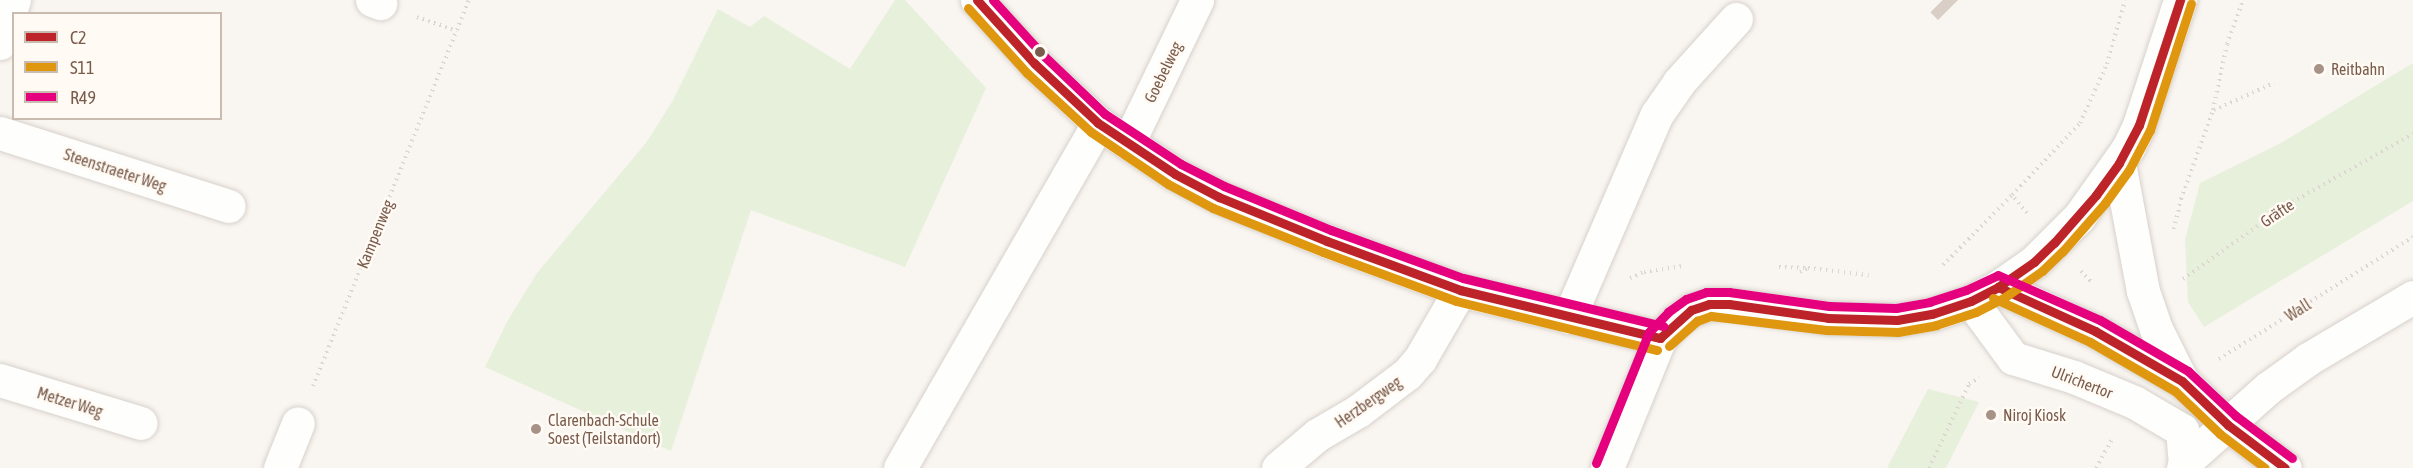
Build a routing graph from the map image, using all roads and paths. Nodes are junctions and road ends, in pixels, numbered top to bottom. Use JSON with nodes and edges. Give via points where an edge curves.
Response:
{"nodes":[{"id":1,"x":14,"y":0,"type":"edge"},
{"id":2,"x":469,"y":0,"type":"edge"},
{"id":3,"x":977,"y":0,"type":"edge"},
{"id":4,"x":1197,"y":0,"type":"edge"},
{"id":5,"x":2125,"y":0,"type":"edge"},
{"id":6,"x":2180,"y":0,"type":"edge"},
{"id":7,"x":2243,"y":0,"type":"edge"},
{"id":8,"x":417,"y":17,"type":"dead end"},
{"id":9,"x":1736,"y":19,"type":"dead end"},
{"id":10,"x":457,"y":31,"type":"junction"},
{"id":11,"x":0,"y":43,"type":"edge"},
{"id":12,"x":2274,"y":83,"type":"dead end"},
{"id":13,"x":2213,"y":110,"type":"junction"},
{"id":14,"x":1098,"y":123,"type":"junction"},
{"id":15,"x":0,"y":133,"type":"edge"},
{"id":16,"x":2413,"y":134,"type":"edge"},
{"id":17,"x":1128,"y":143,"type":"junction"},
{"id":18,"x":2119,"y":163,"type":"junction"},
{"id":19,"x":2012,"y":195,"type":"junction"},
{"id":20,"x":229,"y":206,"type":"dead end"},
{"id":21,"x":2174,"y":231,"type":"dead end"},
{"id":22,"x":2413,"y":237,"type":"edge"},
{"id":23,"x":2054,"y":243,"type":"junction"},
{"id":24,"x":1937,"y":271,"type":"dead end"},
{"id":25,"x":1798,"y":272,"type":"dead end"},
{"id":26,"x":1874,"y":276,"type":"dead end"},
{"id":27,"x":1460,"y":290,"type":"junction"},
{"id":28,"x":2143,"y":291,"type":"junction"},
{"id":29,"x":1985,"y":294,"type":"junction"},
{"id":30,"x":2413,"y":297,"type":"edge"},
{"id":31,"x":1569,"y":317,"type":"junction"},
{"id":32,"x":1660,"y":338,"type":"junction"},
{"id":33,"x":2013,"y":358,"type":"junction"},
{"id":34,"x":0,"y":380,"type":"edge"},
{"id":35,"x":2182,"y":381,"type":"junction"},
{"id":36,"x":141,"y":423,"type":"dead end"},
{"id":37,"x":298,"y":423,"type":"joint"},
{"id":38,"x":2228,"y":425,"type":"junction"},
{"id":39,"x":2184,"y":465,"type":"edge"},
{"id":40,"x":280,"y":468,"type":"edge"},
{"id":41,"x":900,"y":468,"type":"edge"},
{"id":42,"x":1278,"y":468,"type":"edge"},
{"id":43,"x":1607,"y":468,"type":"edge"},
{"id":44,"x":1929,"y":468,"type":"edge"},
{"id":45,"x":2285,"y":468,"type":"edge"}],
"edges":[{"from":1,"to":11,"type":"street"},
{"from":2,"to":10,"type":"path","name":"Kampenweg"},
{"from":3,"to":14,"type":"street","via":[[1035,64]]},
{"from":4,"to":17,"type":"street","name":"Goebelweg"},
{"from":5,"to":19,"type":"path","via":[[2107,64],[2080,123]]},
{"from":6,"to":18,"type":"street","via":[[2139,125]]},
{"from":7,"to":13,"type":"path","via":[[2227,44]]},
{"from":8,"to":10,"type":"path"},
{"from":9,"to":31,"type":"street","via":[[1679,82],[1657,114]]},
{"from":10,"to":37,"type":"path","name":"Kampenweg"},
{"from":12,"to":13,"type":"path"},
{"from":13,"to":21,"type":"path","via":[[2181,199]]},
{"from":14,"to":17,"type":"street"},
{"from":14,"to":41,"type":"street"},
{"from":15,"to":20,"type":"street","name":"Steenstraeter Weg"},
{"from":16,"to":28,"type":"path","name":"Gräfte","via":[[2287,205],[2174,284]]},
{"from":17,"to":27,"type":"street","via":[[1175,174],[1219,196]]},
{"from":18,"to":23,"type":"street"},
{"from":18,"to":28,"type":"street"},
{"from":19,"to":23,"type":"path"},
{"from":19,"to":24,"type":"path"},
{"from":22,"to":35,"type":"path","name":"Wall"},
{"from":23,"to":29,"type":"street","via":[[2034,262]]},
{"from":25,"to":26,"type":"path","via":[[1808,268]]},
{"from":27,"to":31,"type":"street"},
{"from":27,"to":42,"type":"street","name":"Herzbergweg","via":[[1407,374],[1358,411],[1317,435]]},
{"from":28,"to":35,"type":"street","via":[[2156,330]]},
{"from":29,"to":32,"type":"street","via":[[1932,314],[1897,320],[1828,318],[1709,304],[1691,310]]},
{"from":29,"to":33,"type":"street"},
{"from":29,"to":35,"type":"street","via":[[2095,331]]},
{"from":30,"to":38,"type":"street","via":[[2308,359],[2268,388]]},
{"from":31,"to":32,"type":"street"},
{"from":32,"to":43,"type":"street"},
{"from":33,"to":39,"type":"street","name":"Ulrichertor","via":[[2134,402],[2182,430]]},
{"from":33,"to":44,"type":"path","via":[[1969,384]]},
{"from":34,"to":36,"type":"street","name":"Metzer Weg"},
{"from":35,"to":38,"type":"street"},
{"from":37,"to":40,"type":"street"},
{"from":38,"to":39,"type":"street"},
{"from":38,"to":45,"type":"street"}]}
